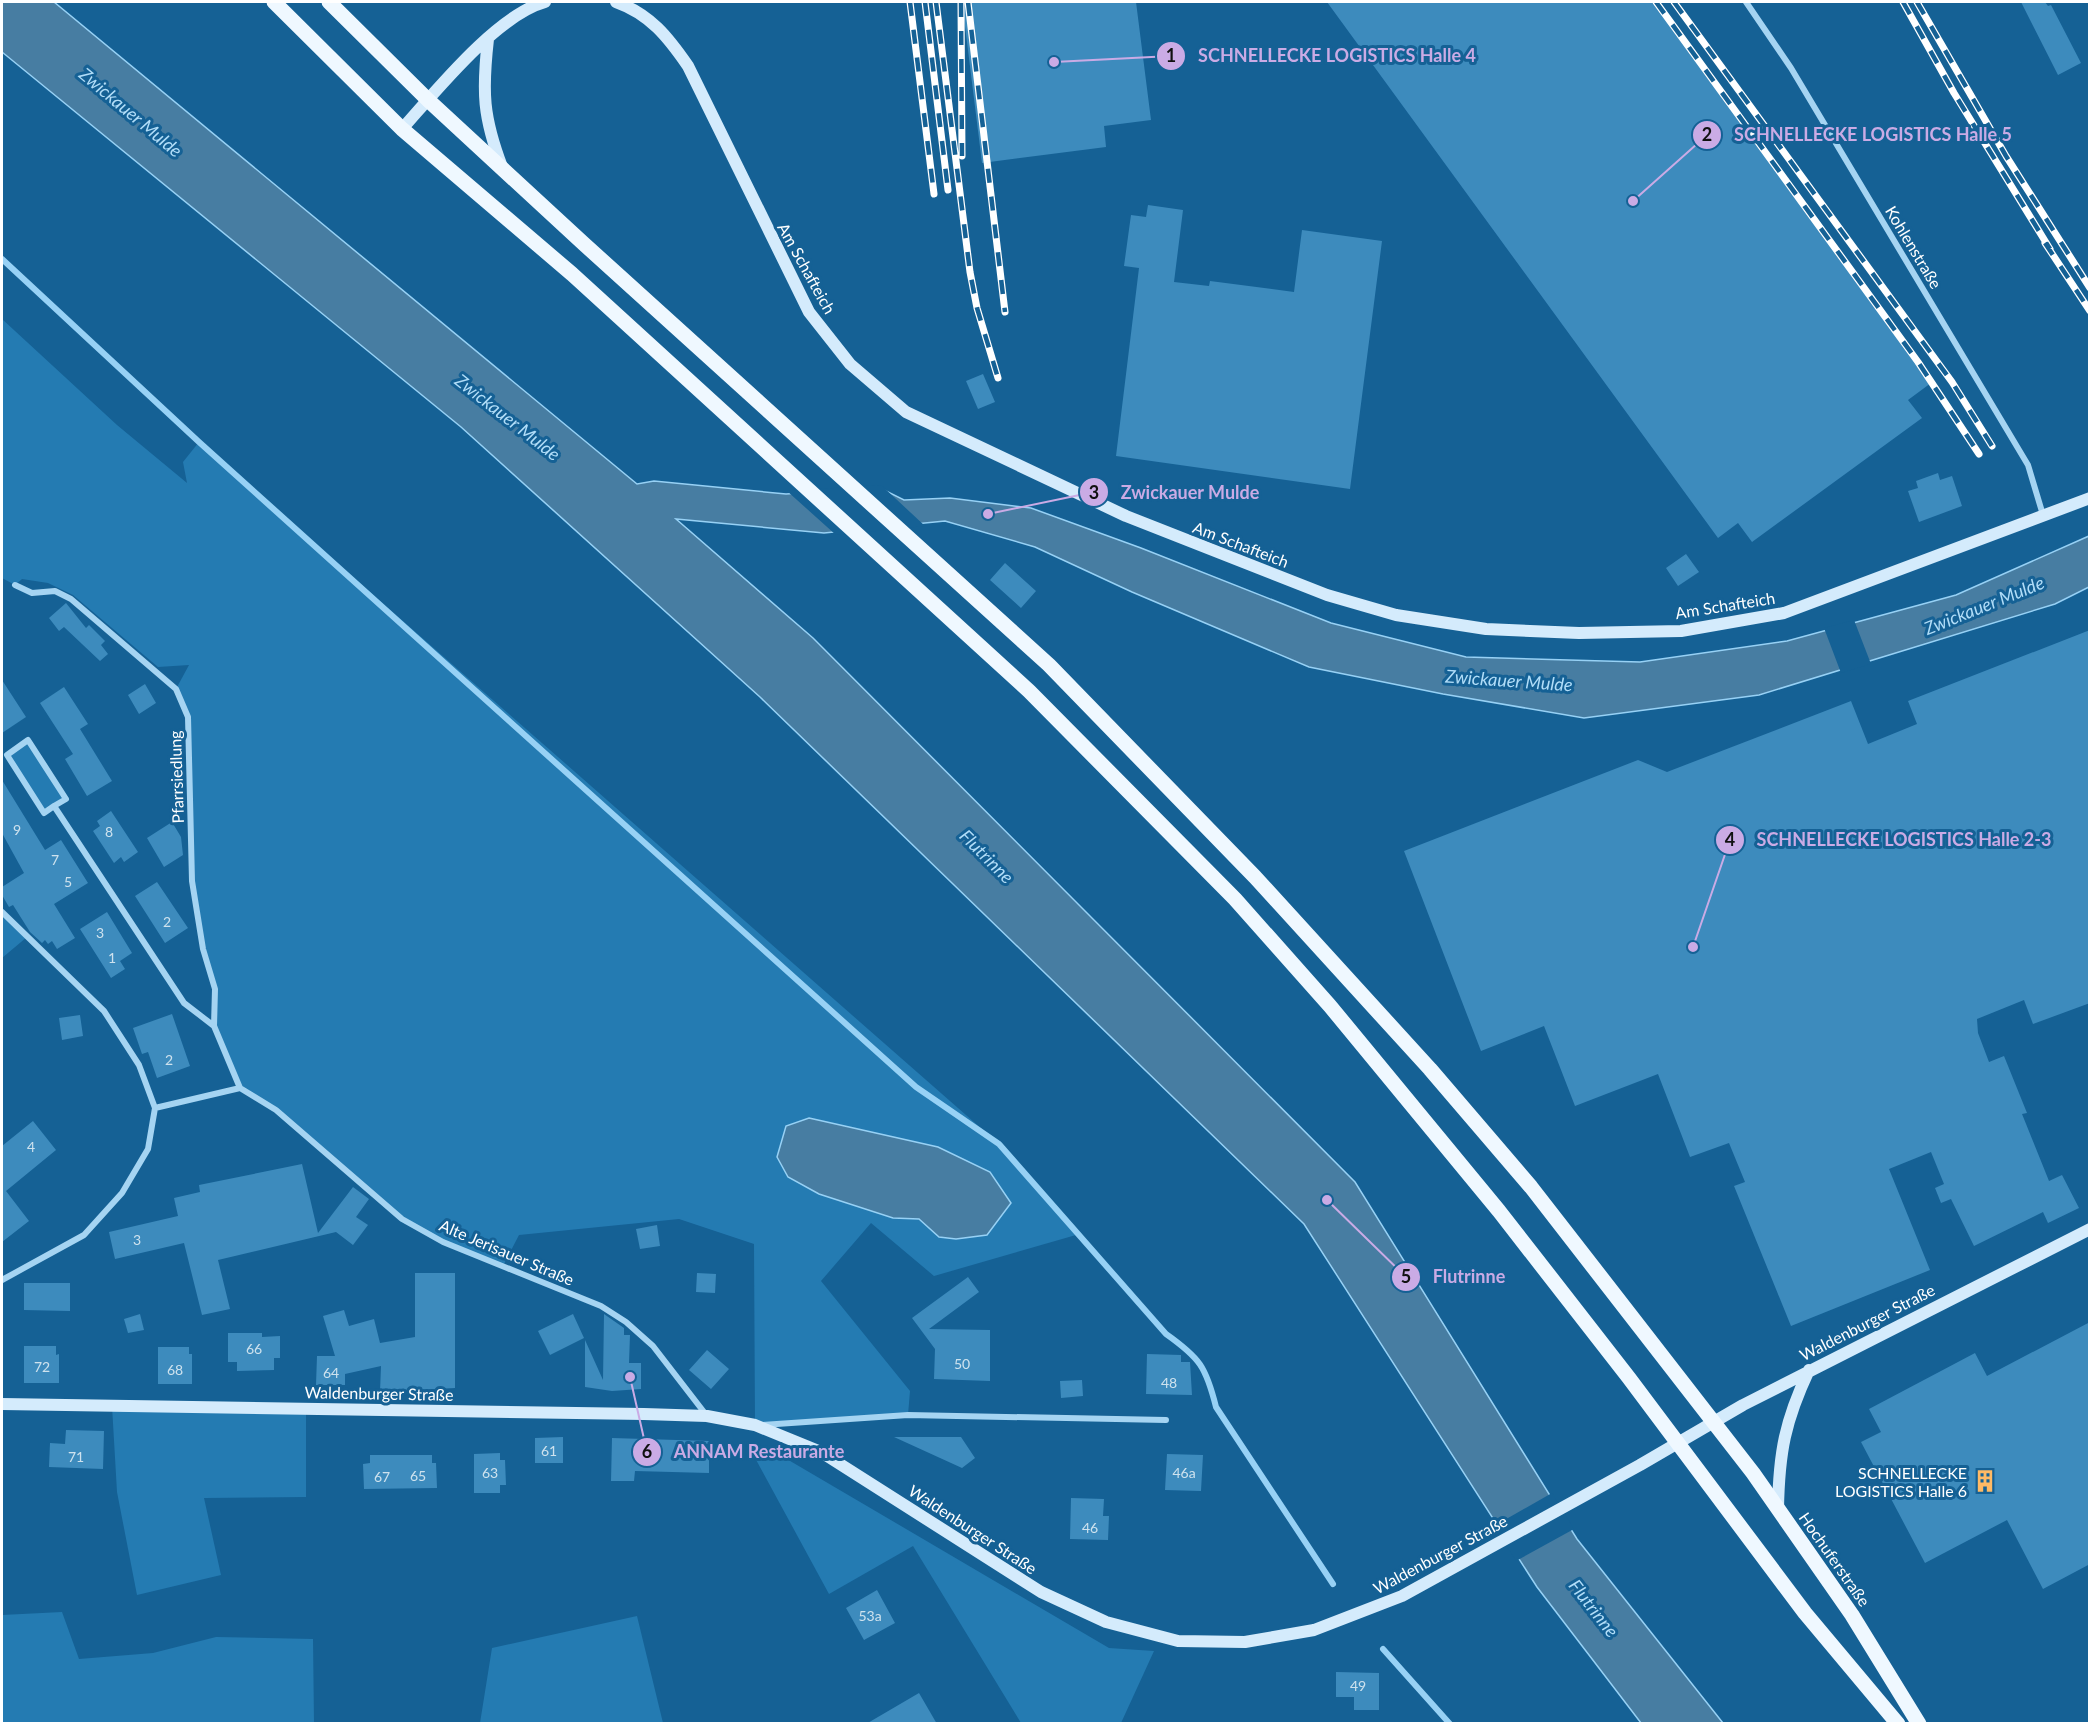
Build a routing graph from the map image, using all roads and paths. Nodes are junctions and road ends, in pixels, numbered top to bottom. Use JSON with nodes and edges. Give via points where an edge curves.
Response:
{"nodes":[{"id":1,"x":274,"y":2,"type":"edge"},
{"id":2,"x":329,"y":2,"type":"edge"},
{"id":3,"x":545,"y":2,"type":"edge"},
{"id":4,"x":616,"y":2,"type":"edge"},
{"id":5,"x":1746,"y":2,"type":"edge"},
{"id":6,"x":488,"y":39,"type":"junction"},
{"id":7,"x":428,"y":100,"type":"junction"},
{"id":8,"x":402,"y":129,"type":"junction"},
{"id":9,"x":503,"y":168,"type":"junction"},
{"id":10,"x":2090,"y":498,"type":"edge"},
{"id":11,"x":2043,"y":515,"type":"junction"},
{"id":12,"x":15,"y":585,"type":"dead end"},
{"id":13,"x":54,"y":807,"type":"junction"},
{"id":14,"x":2,"y":912,"type":"edge"},
{"id":15,"x":214,"y":1026,"type":"junction"},
{"id":16,"x":240,"y":1088,"type":"junction"},
{"id":17,"x":155,"y":1108,"type":"junction"},
{"id":18,"x":2090,"y":1229,"type":"edge"},
{"id":19,"x":2,"y":1280,"type":"edge"},
{"id":20,"x":1809,"y":1370,"type":"junction"},
{"id":21,"x":2,"y":1404,"type":"edge"},
{"id":22,"x":707,"y":1416,"type":"junction"},
{"id":23,"x":1166,"y":1420,"type":"dead end"},
{"id":24,"x":1713,"y":1421,"type":"junction"},
{"id":25,"x":756,"y":1425,"type":"junction"},
{"id":26,"x":1677,"y":1443,"type":"junction"},
{"id":27,"x":1778,"y":1509,"type":"junction"},
{"id":28,"x":1898,"y":1724,"type":"edge"},
{"id":29,"x":1919,"y":1724,"type":"edge"}],
"edges":[{"from":1,"to":8,"type":"main road"},
{"from":2,"to":7,"type":"main road","name":"Hochuferstraße"},
{"from":3,"to":6,"type":"street","via":[[532,5]]},
{"from":4,"to":11,"type":"street","name":"Am Schafteich","via":[[637,9],[665,33],[688,66],[809,312],[850,364],[882,392],[906,412],[1126,516],[1327,595],[1396,615],[1486,629],[1579,633],[1682,631],[1784,613]]},
{"from":5,"to":11,"type":"street","name":"Kohlenstraße","via":[[1791,68],[2028,465]]},
{"from":6,"to":7,"type":"street"},
{"from":6,"to":9,"type":"street","via":[[484,107]]},
{"from":7,"to":8,"type":"street"},
{"from":7,"to":9,"type":"main road","name":"Hochuferstraße"},
{"from":8,"to":26,"type":"main road","via":[[564,266],[1029,691],[1118,779],[1287,955],[1499,1211]]},
{"from":9,"to":24,"type":"main road","name":"Hochuferstraße","via":[[1049,665],[1255,877],[1431,1069],[1531,1187]]},
{"from":10,"to":11,"type":"street","name":"Am Schafteich"},
{"from":12,"to":15,"type":"street","name":"Pfarrsiedlung","via":[[32,593],[56,591],[71,599],[176,689],[188,717],[192,881],[202,949],[215,989]]},
{"from":13,"to":13,"type":"street","via":[[44,813],[7,754],[28,740],[66,799]]},
{"from":13,"to":15,"type":"street","name":"Pfarrsiedlung","via":[[184,1002]]},
{"from":14,"to":17,"type":"street","via":[[104,1011],[139,1065]]},
{"from":15,"to":16,"type":"street","name":"Pfarrsiedlung"},
{"from":16,"to":17,"type":"street"},
{"from":16,"to":22,"type":"street","name":"Alte Jerisauer Straße","via":[[276,1110],[402,1219],[443,1242],[601,1306],[626,1322],[653,1346]]},
{"from":17,"to":19,"type":"street","via":[[148,1149],[122,1193],[84,1235]]},
{"from":18,"to":20,"type":"street","name":"Waldenburger Straße"},
{"from":20,"to":24,"type":"street","name":"Waldenburger Straße"},
{"from":20,"to":27,"type":"street","via":[[1787,1420],[1779,1464]]},
{"from":21,"to":22,"type":"street","name":"Waldenburger Straße"},
{"from":22,"to":25,"type":"street","name":"Waldenburger Straße"},
{"from":23,"to":25,"type":"street","name":"Waldenburger Straße","via":[[908,1415]]},
{"from":24,"to":26,"type":"street","name":"Waldenburger Straße"},
{"from":24,"to":27,"type":"main road","name":"Hochuferstraße"},
{"from":25,"to":26,"type":"street","name":"Waldenburger Straße","via":[[821,1452],[1041,1592],[1117,1625],[1178,1641],[1245,1642],[1314,1630],[1402,1596]]},
{"from":26,"to":28,"type":"main road","via":[[1805,1613]]},
{"from":27,"to":29,"type":"main road","name":"Hochuferstraße","via":[[1852,1615]]}]}
